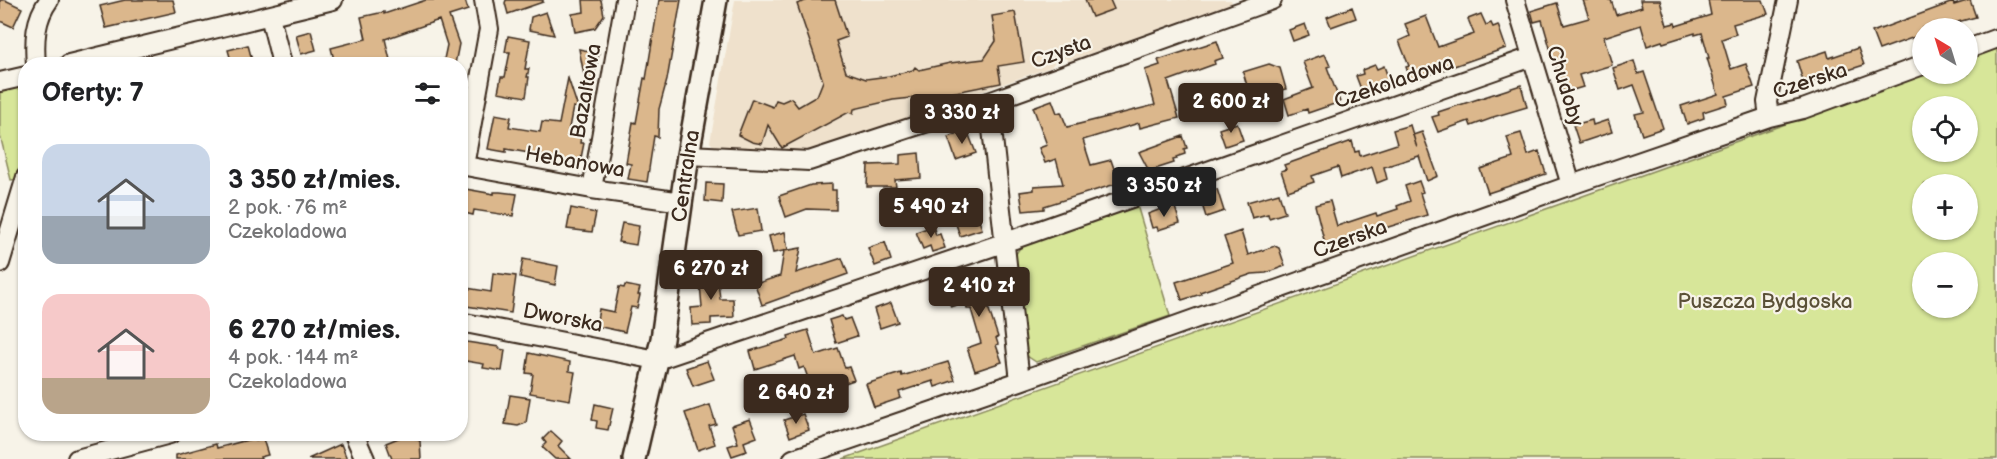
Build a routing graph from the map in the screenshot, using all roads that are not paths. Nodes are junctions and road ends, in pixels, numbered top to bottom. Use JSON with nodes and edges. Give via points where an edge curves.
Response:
{"nodes":[{"id":1,"x":49,"y":0,"type":"edge"},
{"id":2,"x":333,"y":0,"type":"edge"},
{"id":3,"x":484,"y":0,"type":"edge"},
{"id":4,"x":626,"y":0,"type":"edge"},
{"id":5,"x":716,"y":0,"type":"edge"},
{"id":6,"x":1272,"y":0,"type":"edge"},
{"id":7,"x":1515,"y":0,"type":"edge"},
{"id":8,"x":1788,"y":0,"type":"edge"},
{"id":9,"x":270,"y":16,"type":"junction"},
{"id":10,"x":1995,"y":39,"type":"dead end"},
{"id":11,"x":1978,"y":45,"type":"edge"},
{"id":12,"x":36,"y":57,"type":"edge"},
{"id":13,"x":98,"y":57,"type":"edge"},
{"id":14,"x":280,"y":57,"type":"edge"},
{"id":15,"x":1532,"y":57,"type":"junction"},
{"id":16,"x":1912,"y":69,"type":"edge"},
{"id":17,"x":18,"y":78,"type":"edge"},
{"id":18,"x":0,"y":82,"type":"edge"},
{"id":19,"x":989,"y":102,"type":"junction"},
{"id":20,"x":1769,"y":117,"type":"junction"},
{"id":21,"x":468,"y":135,"type":"edge"},
{"id":22,"x":688,"y":156,"type":"junction"},
{"id":23,"x":468,"y":166,"type":"edge"},
{"id":24,"x":1571,"y":185,"type":"junction"},
{"id":25,"x":592,"y":189,"type":"junction"},
{"id":26,"x":18,"y":201,"type":"edge"},
{"id":27,"x":681,"y":202,"type":"junction"},
{"id":28,"x":1006,"y":242,"type":"junction"},
{"id":29,"x":3,"y":246,"type":"edge"},
{"id":30,"x":0,"y":263,"type":"edge"},
{"id":31,"x":468,"y":324,"type":"edge"},
{"id":32,"x":657,"y":360,"type":"junction"},
{"id":33,"x":1020,"y":381,"type":"junction"},
{"id":34,"x":144,"y":441,"type":"edge"},
{"id":35,"x":357,"y":441,"type":"edge"},
{"id":36,"x":76,"y":459,"type":"edge"},
{"id":37,"x":365,"y":459,"type":"edge"},
{"id":38,"x":634,"y":459,"type":"edge"},
{"id":39,"x":793,"y":459,"type":"edge"}],
"edges":[{"from":1,"to":12,"type":"street","via":[[38,22]]},
{"from":2,"to":9,"type":"street"},
{"from":3,"to":21,"type":"street","via":[[489,29]]},
{"from":4,"to":25,"type":"street","name":"Bazaltowa"},
{"from":5,"to":22,"type":"street","name":"Centralna"},
{"from":6,"to":19,"type":"street","name":"Czysta"},
{"from":7,"to":15,"type":"street","name":"Chudoby"},
{"from":8,"to":20,"type":"street","via":[[1767,102]]},
{"from":9,"to":13,"type":"street"},
{"from":9,"to":14,"type":"street"},
{"from":10,"to":11,"type":"street"},
{"from":15,"to":24,"type":"street","name":"Chudoby"},
{"from":15,"to":28,"type":"street","name":"Czekoladowa"},
{"from":16,"to":20,"type":"street","name":"Czerska","via":[[1803,109]]},
{"from":17,"to":18,"type":"street"},
{"from":19,"to":22,"type":"street","name":"Czysta","via":[[809,161]]},
{"from":19,"to":28,"type":"street"},
{"from":20,"to":24,"type":"street","name":"Czerska"},
{"from":22,"to":27,"type":"street","name":"Centralna"},
{"from":23,"to":25,"type":"street","name":"Hebanowa"},
{"from":24,"to":33,"type":"street","name":"Czerska"},
{"from":25,"to":27,"type":"street","name":"Hebanowa"},
{"from":26,"to":29,"type":"street"},
{"from":27,"to":32,"type":"street","name":"Centralna"},
{"from":28,"to":32,"type":"street","name":"Czekoladowa"},
{"from":28,"to":33,"type":"street"},
{"from":29,"to":30,"type":"street"},
{"from":31,"to":32,"type":"street","name":"Dworska"},
{"from":32,"to":38,"type":"street","name":"Centralna"},
{"from":33,"to":39,"type":"street","name":"Czerska"},
{"from":34,"to":36,"type":"street"},
{"from":35,"to":37,"type":"street"}]}
